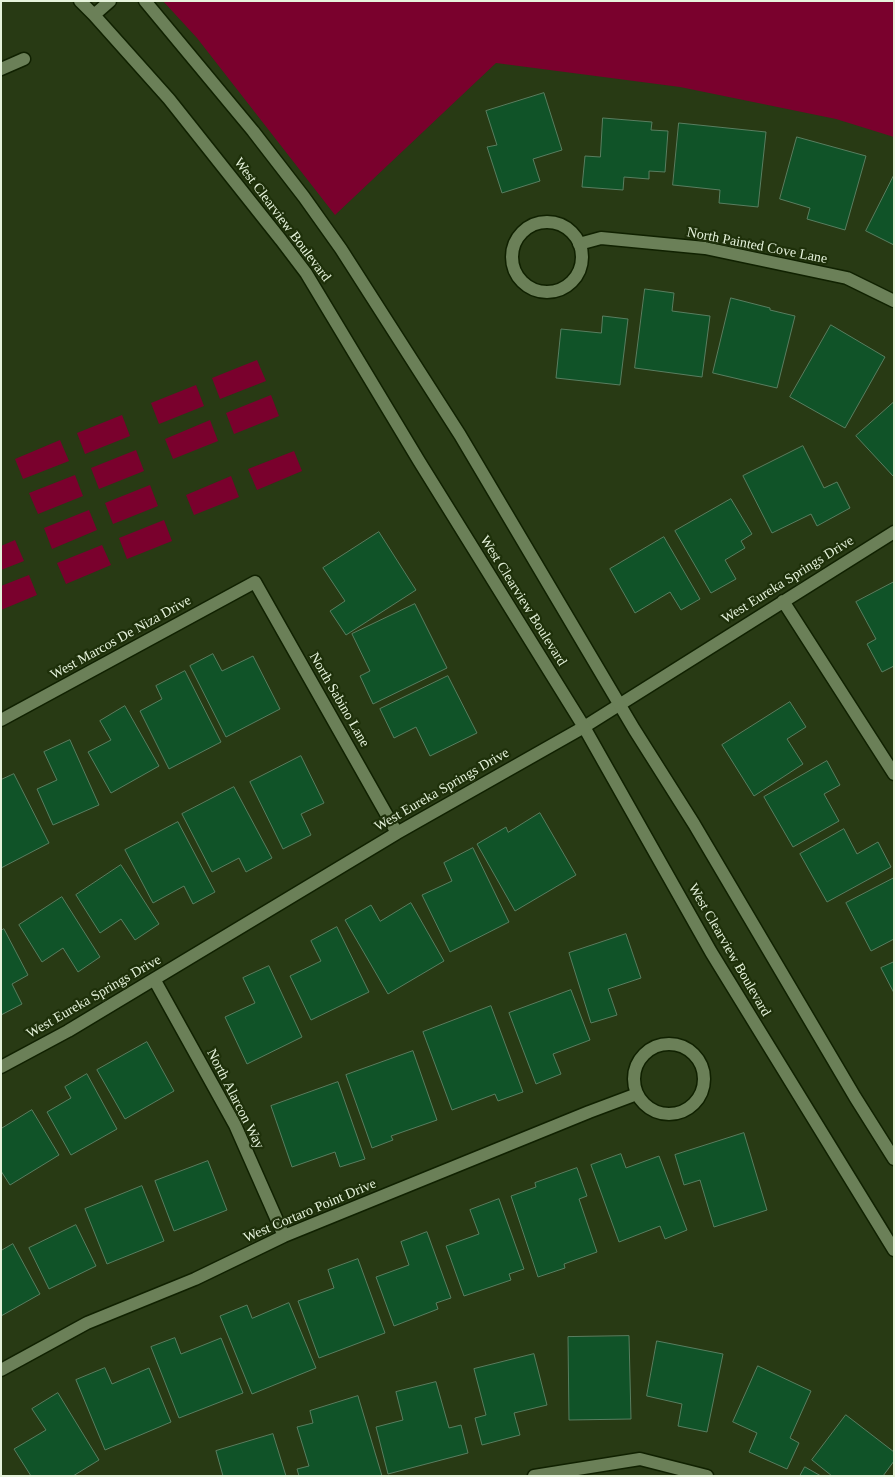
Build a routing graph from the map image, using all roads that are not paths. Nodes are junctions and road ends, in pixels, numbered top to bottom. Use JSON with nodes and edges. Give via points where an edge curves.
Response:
{"nodes":[{"id":1,"x":80,"y":1,"type":"edge"},
{"id":2,"x":110,"y":1,"type":"edge"},
{"id":3,"x":145,"y":1,"type":"edge"},
{"id":4,"x":94,"y":15,"type":"junction"},
{"id":5,"x":24,"y":59,"type":"dead end"},
{"id":6,"x":1,"y":69,"type":"edge"},
{"id":7,"x":579,"y":244,"type":"junction"},
{"id":8,"x":894,"y":301,"type":"edge"},
{"id":9,"x":894,"y":532,"type":"edge"},
{"id":10,"x":255,"y":582,"type":"joint"},
{"id":11,"x":782,"y":601,"type":"junction"},
{"id":12,"x":620,"y":704,"type":"junction"},
{"id":13,"x":1,"y":720,"type":"edge"},
{"id":14,"x":584,"y":727,"type":"junction"},
{"id":15,"x":894,"y":774,"type":"edge"},
{"id":16,"x":397,"y":833,"type":"junction"},
{"id":17,"x":154,"y":979,"type":"junction"},
{"id":18,"x":1,"y":1067,"type":"edge"},
{"id":19,"x":637,"y":1094,"type":"junction"},
{"id":20,"x":894,"y":1159,"type":"edge"},
{"id":21,"x":284,"y":1236,"type":"junction"},
{"id":22,"x":894,"y":1250,"type":"edge"},
{"id":23,"x":1,"y":1370,"type":"edge"},
{"id":24,"x":610,"y":1470,"type":"edge"},
{"id":25,"x":534,"y":1476,"type":"edge"},
{"id":26,"x":707,"y":1476,"type":"edge"}],
"edges":[{"from":1,"to":4,"type":"street","name":"West Clearview Boulevard"},
{"from":2,"to":4,"type":"street"},
{"from":3,"to":12,"type":"street","name":"West Clearview Boulevard","via":[[253,131],[341,249],[460,435]]},
{"from":4,"to":14,"type":"street","name":"West Clearview Boulevard","via":[[170,100],[306,274]]},
{"from":5,"to":6,"type":"street"},
{"from":7,"to":7,"type":"street","via":[[573,233],[554,222],[530,226],[515,241],[511,255],[516,275],[537,291],[552,292],[564,288],[580,269]]},
{"from":7,"to":8,"type":"street","name":"North Painted Cove Lane","via":[[601,238],[705,248],[847,278]]},
{"from":9,"to":11,"type":"street","name":"West Eureka Springs Drive"},
{"from":10,"to":13,"type":"street","name":"West Marcos De Niza Drive"},
{"from":10,"to":16,"type":"street","name":"North Sabino Lane"},
{"from":11,"to":12,"type":"street","name":"West Eureka Springs Drive"},
{"from":11,"to":15,"type":"street"},
{"from":12,"to":14,"type":"street","name":"West Eureka Springs Drive"},
{"from":12,"to":20,"type":"street","name":"West Clearview Boulevard"},
{"from":14,"to":16,"type":"street","name":"West Eureka Springs Drive"},
{"from":14,"to":22,"type":"street","name":"West Clearview Boulevard","via":[[711,952]]},
{"from":16,"to":17,"type":"street","name":"West Eureka Springs Drive"},
{"from":17,"to":18,"type":"street","name":"West Eureka Springs Drive"},
{"from":17,"to":21,"type":"street","name":"North Alarcon Way","via":[[235,1126]]},
{"from":19,"to":19,"type":"street","via":[[644,1104],[664,1115],[687,1110],[702,1092],[703,1068],[689,1050],[679,1045],[656,1046],[646,1052],[636,1066],[634,1083]]},
{"from":19,"to":21,"type":"street","name":"West Cortaro Point Drive"},
{"from":21,"to":23,"type":"street","name":"West Cortaro Point Drive","via":[[195,1279],[87,1323]]},
{"from":24,"to":25,"type":"street"},
{"from":24,"to":26,"type":"street","via":[[640,1459]]}]}
